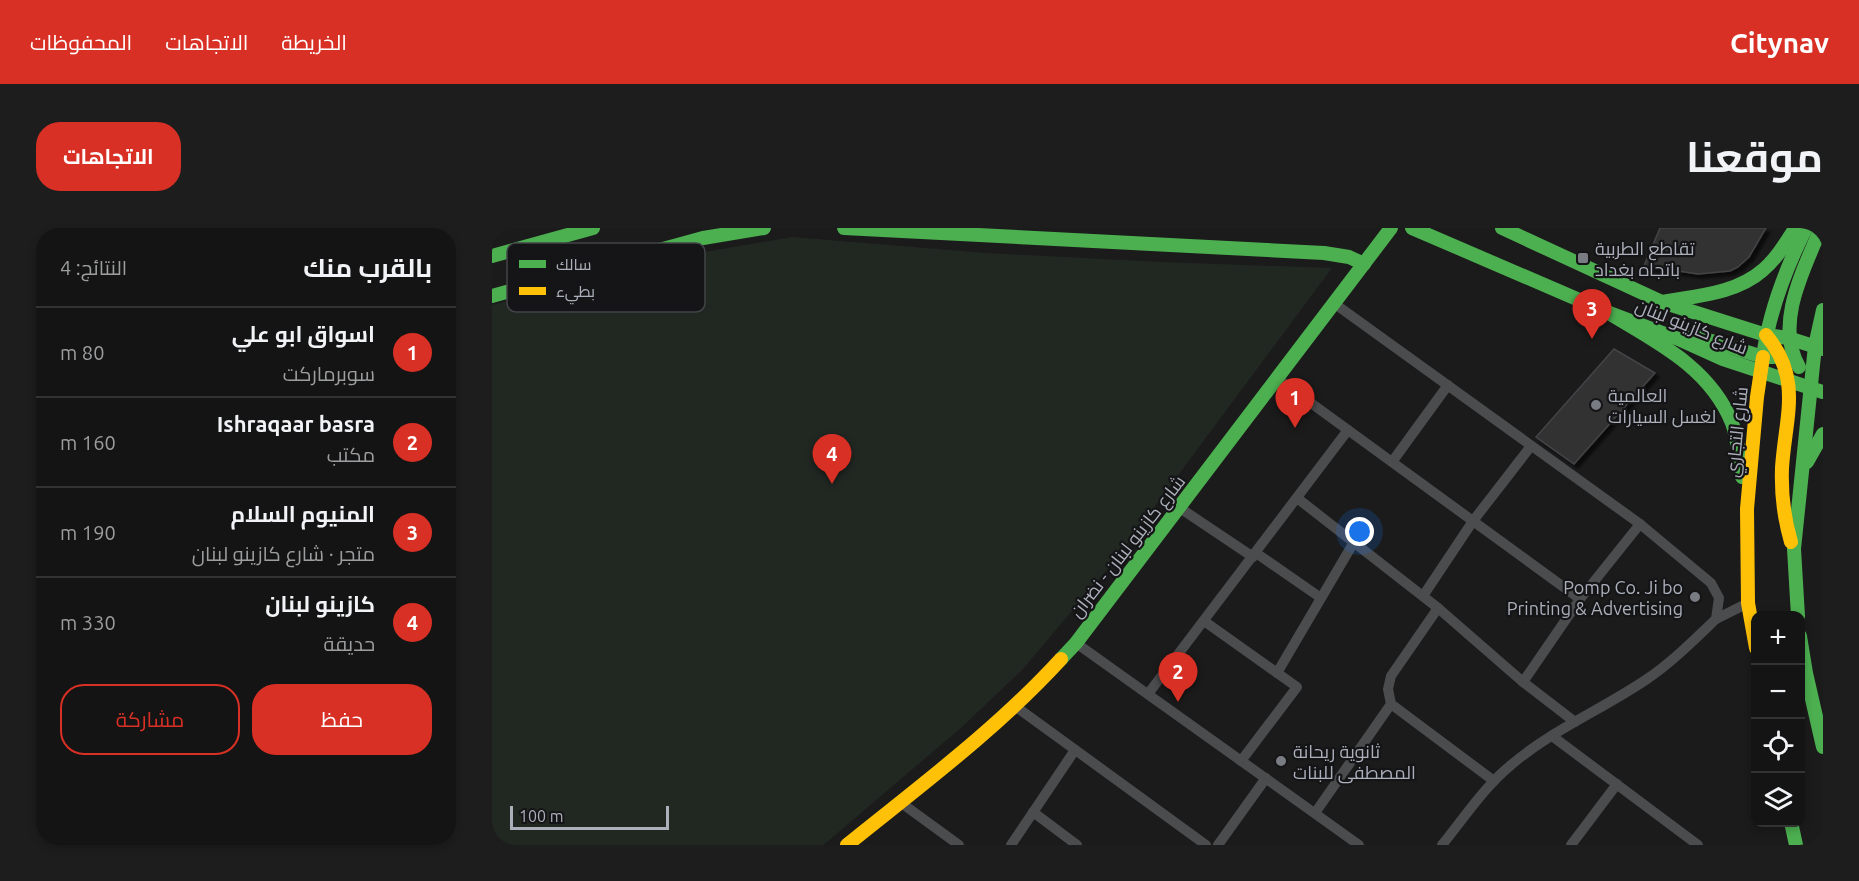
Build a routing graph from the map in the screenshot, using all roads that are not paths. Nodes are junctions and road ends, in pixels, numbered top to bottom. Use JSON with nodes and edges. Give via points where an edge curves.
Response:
{"nodes":[{"id":1,"x":593,"y":228,"type":"edge"},
{"id":2,"x":764,"y":228,"type":"edge"},
{"id":3,"x":844,"y":228,"type":"edge"},
{"id":4,"x":1391,"y":228,"type":"edge"},
{"id":5,"x":1412,"y":228,"type":"edge"},
{"id":6,"x":1502,"y":228,"type":"edge"},
{"id":7,"x":1795,"y":228,"type":"edge"},
{"id":8,"x":1806,"y":228,"type":"edge"},
{"id":9,"x":1821,"y":228,"type":"edge"},
{"id":10,"x":990,"y":232,"type":"edge"},
{"id":11,"x":539,"y":243,"type":"edge"},
{"id":12,"x":685,"y":243,"type":"edge"},
{"id":13,"x":507,"y":252,"type":"edge"},
{"id":14,"x":492,"y":256,"type":"edge"},
{"id":15,"x":1364,"y":264,"type":"junction"},
{"id":16,"x":507,"y":292,"type":"edge"},
{"id":17,"x":492,"y":296,"type":"edge"},
{"id":18,"x":1662,"y":302,"type":"junction"},
{"id":19,"x":1335,"y":304,"type":"junction"},
{"id":20,"x":1823,"y":310,"type":"edge"},
{"id":21,"x":1607,"y":312,"type":"junction"},
{"id":22,"x":1766,"y":335,"type":"junction"},
{"id":23,"x":1788,"y":338,"type":"junction"},
{"id":24,"x":1681,"y":340,"type":"junction"},
{"id":25,"x":1819,"y":347,"type":"edge"},
{"id":26,"x":1788,"y":356,"type":"junction"},
{"id":27,"x":1763,"y":357,"type":"junction"},
{"id":28,"x":1761,"y":372,"type":"junction"},
{"id":29,"x":1278,"y":379,"type":"junction"},
{"id":30,"x":1789,"y":380,"type":"junction"},
{"id":31,"x":1448,"y":385,"type":"junction"},
{"id":32,"x":1817,"y":390,"type":"edge"},
{"id":33,"x":1348,"y":430,"type":"junction"},
{"id":34,"x":1823,"y":434,"type":"edge"},
{"id":35,"x":1531,"y":446,"type":"junction"},
{"id":36,"x":1392,"y":462,"type":"junction"},
{"id":37,"x":1802,"y":471,"type":"junction"},
{"id":38,"x":1297,"y":498,"type":"junction"},
{"id":39,"x":1180,"y":508,"type":"junction"},
{"id":40,"x":1747,"y":509,"type":"junction"},
{"id":41,"x":1473,"y":521,"type":"junction"},
{"id":42,"x":1640,"y":524,"type":"junction"},
{"id":43,"x":1354,"y":542,"type":"junction"},
{"id":44,"x":1794,"y":549,"type":"junction"},
{"id":45,"x":1254,"y":555,"type":"junction"},
{"id":46,"x":1423,"y":596,"type":"junction"},
{"id":47,"x":1321,"y":598,"type":"junction"},
{"id":48,"x":1580,"y":599,"type":"junction"},
{"id":49,"x":1748,"y":603,"type":"junction"},
{"id":50,"x":1438,"y":608,"type":"junction"},
{"id":51,"x":1798,"y":611,"type":"edge"},
{"id":52,"x":1716,"y":619,"type":"junction"},
{"id":53,"x":1204,"y":621,"type":"junction"},
{"id":54,"x":1751,"y":622,"type":"edge"},
{"id":55,"x":1076,"y":643,"type":"junction"},
{"id":56,"x":1805,"y":658,"type":"edge"},
{"id":57,"x":1277,"y":673,"type":"junction"},
{"id":58,"x":1523,"y":682,"type":"junction"},
{"id":59,"x":1148,"y":694,"type":"junction"},
{"id":60,"x":1391,"y":704,"type":"junction"},
{"id":61,"x":1015,"y":706,"type":"junction"},
{"id":62,"x":1575,"y":722,"type":"junction"},
{"id":63,"x":1820,"y":725,"type":"edge"},
{"id":64,"x":1552,"y":736,"type":"junction"},
{"id":65,"x":1823,"y":747,"type":"edge"},
{"id":66,"x":1076,"y":750,"type":"junction"},
{"id":67,"x":1241,"y":761,"type":"junction"},
{"id":68,"x":1266,"y":778,"type":"junction"},
{"id":69,"x":1494,"y":781,"type":"junction"},
{"id":70,"x":1617,"y":784,"type":"junction"},
{"id":71,"x":900,"y":802,"type":"junction"},
{"id":72,"x":1034,"y":812,"type":"junction"},
{"id":73,"x":1315,"y":813,"type":"junction"},
{"id":74,"x":1792,"y":827,"type":"edge"},
{"id":75,"x":847,"y":845,"type":"edge"},
{"id":76,"x":959,"y":845,"type":"edge"},
{"id":77,"x":1011,"y":845,"type":"edge"},
{"id":78,"x":1077,"y":845,"type":"edge"},
{"id":79,"x":1206,"y":845,"type":"edge"},
{"id":80,"x":1218,"y":845,"type":"edge"},
{"id":81,"x":1359,"y":845,"type":"edge"},
{"id":82,"x":1442,"y":845,"type":"edge"},
{"id":83,"x":1571,"y":845,"type":"edge"},
{"id":84,"x":1698,"y":845,"type":"edge"},
{"id":85,"x":1796,"y":845,"type":"edge"}],
"edges":[{"from":1,"to":11,"type":"main road"},
{"from":2,"to":12,"type":"main road"},
{"from":3,"to":10,"type":"main road"},
{"from":4,"to":15,"type":"main road","name":"شارع كازينو لبنان - نضران"},
{"from":5,"to":21,"type":"main road","name":"شارع كازينو لبنان"},
{"from":6,"to":18,"type":"main road","name":"شارع كازينو لبنان"},
{"from":7,"to":18,"type":"main road","via":[[1772,261],[1752,278],[1719,290]]},
{"from":8,"to":22,"type":"main road","name":"شارع التجاري","via":[[1788,264]]},
{"from":9,"to":23,"type":"main road","via":[[1797,296]]},
{"from":10,"to":15,"type":"main road","via":[[1324,253]]},
{"from":13,"to":14,"type":"main road"},
{"from":15,"to":19,"type":"main road","name":"شارع كازينو لبنان - نضران"},
{"from":16,"to":17,"type":"main road"},
{"from":18,"to":22,"type":"main road","name":"شارع كازينو لبنان"},
{"from":19,"to":29,"type":"main road","name":"شارع كازينو لبنان - نضران"},
{"from":19,"to":31,"type":"street"},
{"from":20,"to":25,"type":"main road"},
{"from":21,"to":24,"type":"main road","name":"شارع كازينو لبنان"},
{"from":21,"to":40,"type":"main road","via":[[1685,361],[1718,393],[1736,438]]},
{"from":22,"to":23,"type":"main road","name":"شارع كازينو لبنان"},
{"from":22,"to":26,"type":"main road"},
{"from":22,"to":27,"type":"main road","name":"شارع التجاري"},
{"from":23,"to":25,"type":"main road","name":"شارع كازينو لبنان"},
{"from":23,"to":26,"type":"main road"},
{"from":24,"to":27,"type":"main road","via":[[1695,336]]},
{"from":24,"to":28,"type":"main road","name":"شارع كازينو لبنان"},
{"from":25,"to":26,"type":"main road"},
{"from":25,"to":32,"type":"main road"},
{"from":26,"to":27,"type":"main road"},
{"from":26,"to":30,"type":"main road"},
{"from":26,"to":32,"type":"main road"},
{"from":27,"to":28,"type":"main road","name":"شارع التجاري"},
{"from":28,"to":30,"type":"main road","name":"شارع كازينو لبنان"},
{"from":28,"to":40,"type":"main road","name":"شارع التجاري"},
{"from":29,"to":33,"type":"street"},
{"from":29,"to":39,"type":"main road","name":"شارع كازينو لبنان - نضران"},
{"from":30,"to":32,"type":"main road","name":"شارع كازينو لبنان"},
{"from":30,"to":44,"type":"main road","via":[[1780,497]]},
{"from":31,"to":35,"type":"street"},
{"from":31,"to":36,"type":"street"},
{"from":32,"to":37,"type":"main road"},
{"from":33,"to":36,"type":"street"},
{"from":33,"to":38,"type":"street"},
{"from":34,"to":37,"type":"main road"},
{"from":35,"to":41,"type":"street"},
{"from":35,"to":42,"type":"street"},
{"from":36,"to":41,"type":"street"},
{"from":37,"to":44,"type":"main road"},
{"from":38,"to":43,"type":"street"},
{"from":38,"to":45,"type":"street"},
{"from":39,"to":45,"type":"street"},
{"from":39,"to":55,"type":"main road","name":"شارع كازينو لبنان - نضران"},
{"from":40,"to":49,"type":"main road","name":"شارع التجاري"},
{"from":41,"to":46,"type":"street"},
{"from":41,"to":48,"type":"street"},
{"from":42,"to":48,"type":"street"},
{"from":42,"to":52,"type":"street","via":[[1711,583],[1719,598]]},
{"from":43,"to":46,"type":"street"},
{"from":43,"to":47,"type":"street"},
{"from":44,"to":51,"type":"main road"},
{"from":45,"to":47,"type":"street"},
{"from":45,"to":53,"type":"street"},
{"from":46,"to":50,"type":"street"},
{"from":47,"to":57,"type":"street"},
{"from":48,"to":58,"type":"street"},
{"from":49,"to":52,"type":"street"},
{"from":49,"to":54,"type":"main road","name":"شارع التجاري"},
{"from":50,"to":58,"type":"street"},
{"from":50,"to":60,"type":"street","via":[[1391,676]]},
{"from":52,"to":62,"type":"street","via":[[1647,679]]},
{"from":53,"to":57,"type":"street"},
{"from":53,"to":59,"type":"street"},
{"from":55,"to":59,"type":"street"},
{"from":55,"to":61,"type":"main road","name":"شارع كازينو لبنان - نضران"},
{"from":56,"to":63,"type":"main road"},
{"from":57,"to":67,"type":"street","via":[[1297,687]]},
{"from":58,"to":62,"type":"street"},
{"from":59,"to":67,"type":"street"},
{"from":60,"to":69,"type":"street"},
{"from":60,"to":73,"type":"street"},
{"from":61,"to":66,"type":"street"},
{"from":61,"to":71,"type":"main road","name":"شارع كازينو لبنان - نضران"},
{"from":62,"to":64,"type":"street"},
{"from":63,"to":65,"type":"main road"},
{"from":64,"to":69,"type":"street"},
{"from":64,"to":70,"type":"street"},
{"from":66,"to":72,"type":"street"},
{"from":66,"to":79,"type":"street"},
{"from":67,"to":68,"type":"street"},
{"from":68,"to":73,"type":"street"},
{"from":68,"to":80,"type":"street"},
{"from":69,"to":82,"type":"street"},
{"from":70,"to":83,"type":"street"},
{"from":70,"to":84,"type":"street"},
{"from":71,"to":75,"type":"main road","name":"شارع كازينو لبنان - نضران"},
{"from":71,"to":76,"type":"street"},
{"from":72,"to":77,"type":"street"},
{"from":72,"to":78,"type":"street"},
{"from":73,"to":81,"type":"street"},
{"from":74,"to":85,"type":"main road"}]}
